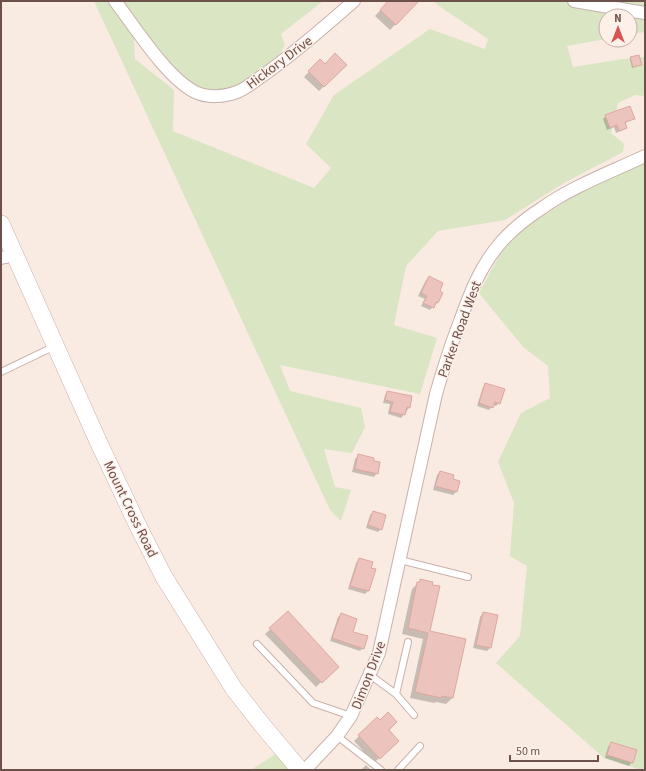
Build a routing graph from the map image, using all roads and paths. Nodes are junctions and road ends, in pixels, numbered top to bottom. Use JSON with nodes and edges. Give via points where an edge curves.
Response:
{"nodes":[{"id":1,"x":115,"y":1,"type":"edge"},
{"id":2,"x":354,"y":1,"type":"edge"},
{"id":3,"x":574,"y":1,"type":"edge"},
{"id":4,"x":645,"y":13,"type":"edge"},
{"id":5,"x":645,"y":156,"type":"edge"},
{"id":6,"x":1,"y":224,"type":"edge"},
{"id":7,"x":8,"y":256,"type":"edge"},
{"id":8,"x":56,"y":346,"type":"junction"},
{"id":9,"x":1,"y":372,"type":"edge"},
{"id":10,"x":404,"y":540,"type":"joint"},
{"id":11,"x":400,"y":560,"type":"junction"},
{"id":12,"x":468,"y":577,"type":"dead end"},
{"id":13,"x":408,"y":642,"type":"dead end"},
{"id":14,"x":257,"y":644,"type":"dead end"},
{"id":15,"x":370,"y":674,"type":"junction"},
{"id":16,"x":396,"y":694,"type":"junction"},
{"id":17,"x":414,"y":714,"type":"dead end"},
{"id":18,"x":351,"y":716,"type":"junction"},
{"id":19,"x":337,"y":736,"type":"junction"},
{"id":20,"x":420,"y":746,"type":"dead end"},
{"id":21,"x":300,"y":770,"type":"edge"},
{"id":22,"x":305,"y":770,"type":"edge"},
{"id":23,"x":381,"y":770,"type":"edge"},
{"id":24,"x":398,"y":770,"type":"edge"}],
"edges":[{"from":1,"to":2,"type":"street","name":"Hickory Drive","via":[[178,80],[195,92],[225,96],[255,82]]},
{"from":3,"to":4,"type":"street"},
{"from":5,"to":10,"type":"street","name":"Parker Road West","via":[[565,194],[542,208],[502,241],[486,262],[473,285],[446,360],[436,394]]},
{"from":6,"to":7,"type":"main road","name":"Mount Cross Road"},
{"from":7,"to":8,"type":"main road","name":"Mount Cross Road"},
{"from":8,"to":9,"type":"lane"},
{"from":8,"to":21,"type":"main road","name":"Mount Cross Road","via":[[164,577],[234,689]]},
{"from":10,"to":11,"type":"street","name":"Dimon Drive"},
{"from":11,"to":12,"type":"lane"},
{"from":11,"to":15,"type":"street","name":"Dimon Drive","via":[[379,653]]},
{"from":13,"to":16,"type":"lane"},
{"from":14,"to":18,"type":"lane","via":[[313,703]]},
{"from":15,"to":16,"type":"lane"},
{"from":15,"to":18,"type":"street","name":"Dimon Drive"},
{"from":16,"to":17,"type":"lane"},
{"from":18,"to":19,"type":"street","name":"Dimon Drive"},
{"from":19,"to":22,"type":"street","name":"Dimon Drive"},
{"from":19,"to":23,"type":"lane"},
{"from":20,"to":24,"type":"lane"}]}
